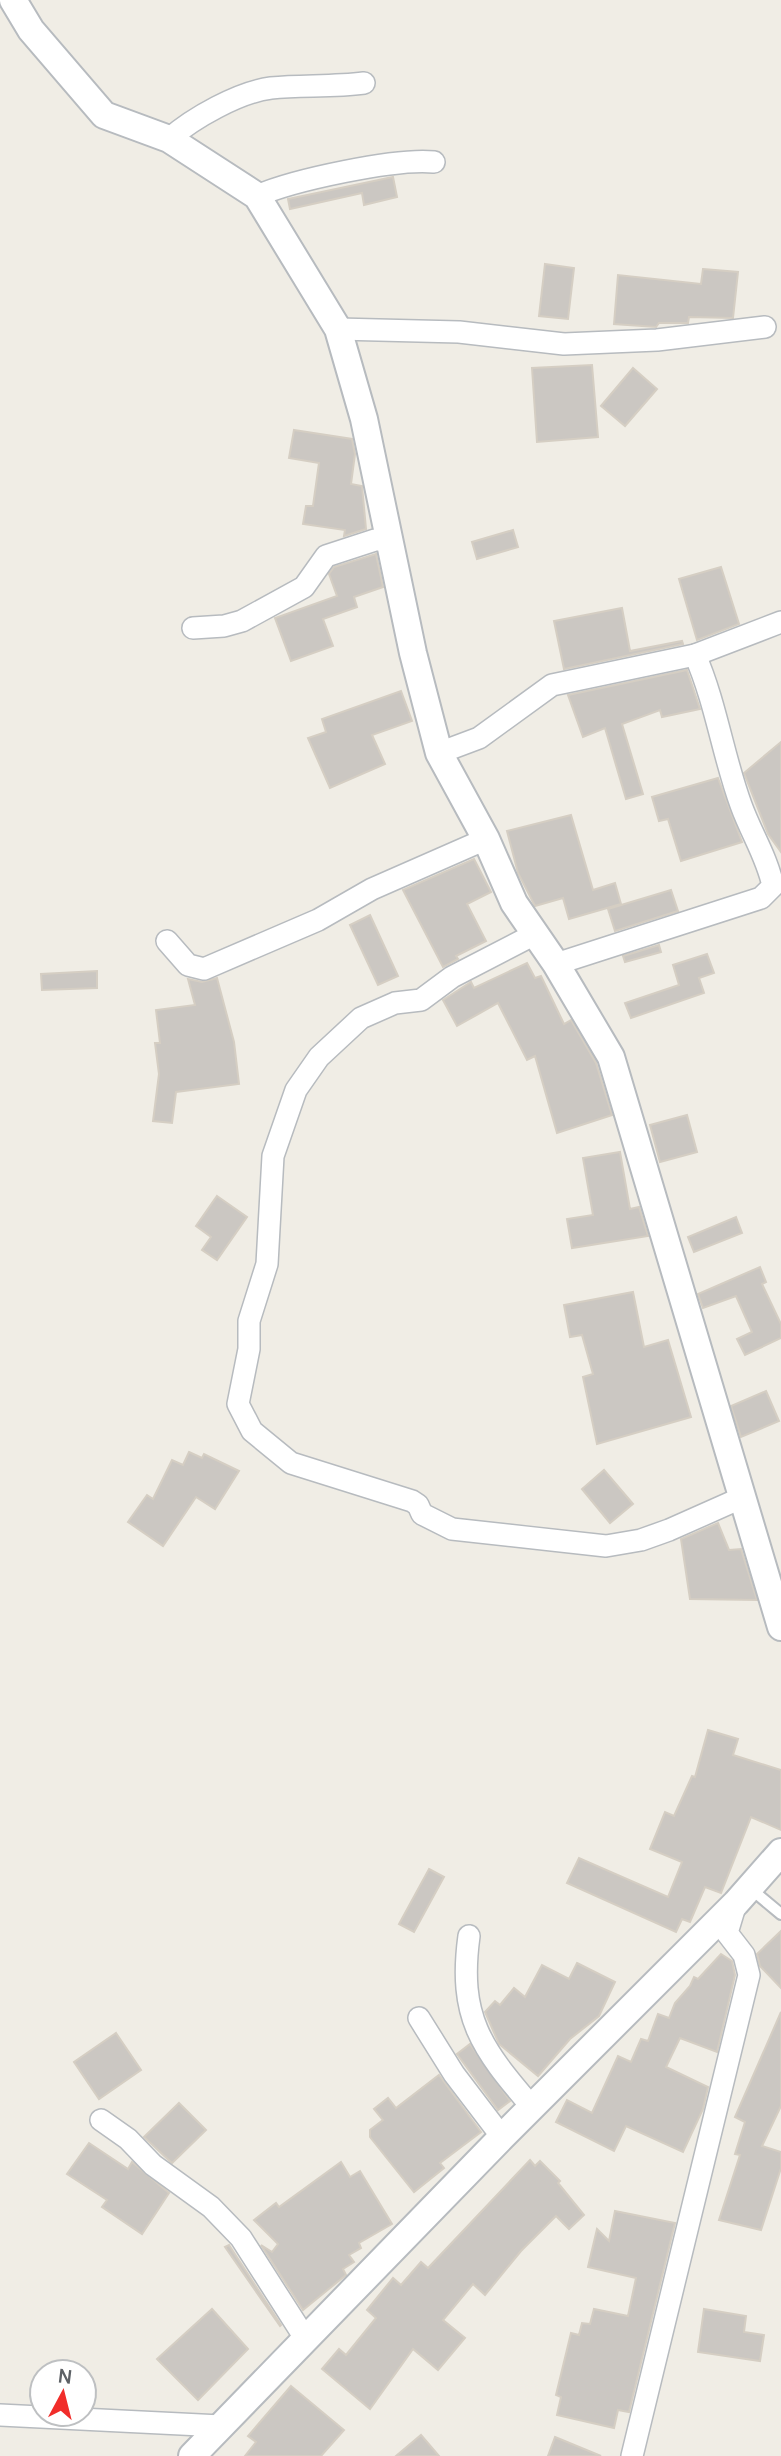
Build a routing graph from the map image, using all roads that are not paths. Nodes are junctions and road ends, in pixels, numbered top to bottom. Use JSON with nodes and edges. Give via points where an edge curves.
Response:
{"nodes":[{"id":1,"x":13,"y":0,"type":"edge"},
{"id":2,"x":365,"y":83,"type":"dead end"},
{"id":3,"x":169,"y":139,"type":"junction"},
{"id":4,"x":434,"y":162,"type":"dead end"},
{"id":5,"x":257,"y":196,"type":"junction"},
{"id":6,"x":765,"y":327,"type":"dead end"},
{"id":7,"x":338,"y":329,"type":"junction"},
{"id":8,"x":388,"y":540,"type":"junction"},
{"id":9,"x":781,"y":622,"type":"edge"},
{"id":10,"x":193,"y":628,"type":"dead end"},
{"id":11,"x":695,"y":655,"type":"junction"},
{"id":12,"x":439,"y":753,"type":"junction"},
{"id":13,"x":486,"y":839,"type":"junction"},
{"id":14,"x":535,"y":934,"type":"junction"},
{"id":15,"x":167,"y":941,"type":"dead end"},
{"id":16,"x":556,"y":964,"type":"junction"},
{"id":17,"x":741,"y":1497,"type":"junction"},
{"id":18,"x":781,"y":1627,"type":"edge"},
{"id":19,"x":781,"y":1852,"type":"edge"},
{"id":20,"x":736,"y":1903,"type":"junction"},
{"id":21,"x":781,"y":1914,"type":"edge"},
{"id":22,"x":469,"y":1936,"type":"dead end"},
{"id":23,"x":419,"y":2018,"type":"dead end"},
{"id":24,"x":532,"y":2107,"type":"junction"},
{"id":25,"x":101,"y":2120,"type":"dead end"},
{"id":26,"x":502,"y":2137,"type":"junction"},
{"id":27,"x":304,"y":2337,"type":"junction"},
{"id":28,"x":0,"y":2415,"type":"edge"},
{"id":29,"x":221,"y":2426,"type":"junction"},
{"id":30,"x":192,"y":2456,"type":"edge"},
{"id":31,"x":632,"y":2456,"type":"edge"}],
"edges":[{"from":1,"to":3,"type":"street","via":[[31,30],[104,115]]},
{"from":2,"to":3,"type":"street","via":[[268,88],[244,95],[182,127]]},
{"from":3,"to":5,"type":"street"},
{"from":4,"to":5,"type":"street","via":[[345,172]]},
{"from":5,"to":7,"type":"street"},
{"from":6,"to":7,"type":"street","via":[[657,340],[564,344],[459,332]]},
{"from":7,"to":8,"type":"street","via":[[364,419]]},
{"from":8,"to":10,"type":"street","via":[[326,556],[304,587],[242,621]]},
{"from":8,"to":12,"type":"street"},
{"from":9,"to":11,"type":"street"},
{"from":11,"to":12,"type":"street","via":[[552,685],[479,738]]},
{"from":11,"to":16,"type":"street","via":[[710,691],[741,805],[768,862],[771,891]]},
{"from":12,"to":13,"type":"street"},
{"from":13,"to":14,"type":"street","via":[[514,903]]},
{"from":13,"to":15,"type":"street","via":[[204,969],[188,965]]},
{"from":14,"to":16,"type":"street"},
{"from":14,"to":17,"type":"street","via":[[452,977],[421,1000],[395,1003],[360,1018],[319,1057],[296,1090],[273,1156],[267,1264],[249,1321],[238,1404],[252,1431],[291,1464],[412,1501],[422,1514],[452,1529],[607,1546],[669,1530]]},
{"from":16,"to":17,"type":"street","via":[[611,1057]]},
{"from":17,"to":18,"type":"street"},
{"from":19,"to":20,"type":"street"},
{"from":20,"to":21,"type":"lane","via":[[757,1894]]},
{"from":20,"to":24,"type":"street"},
{"from":20,"to":31,"type":"street","via":[[727,1933],[744,1955],[749,1975]]},
{"from":22,"to":24,"type":"street","via":[[464,1970],[471,2020],[480,2040]]},
{"from":23,"to":26,"type":"street"},
{"from":24,"to":26,"type":"street"},
{"from":25,"to":27,"type":"street","via":[[211,2207],[240,2238]]},
{"from":26,"to":27,"type":"street"},
{"from":27,"to":29,"type":"street"},
{"from":28,"to":29,"type":"street"},
{"from":29,"to":30,"type":"street"}]}
